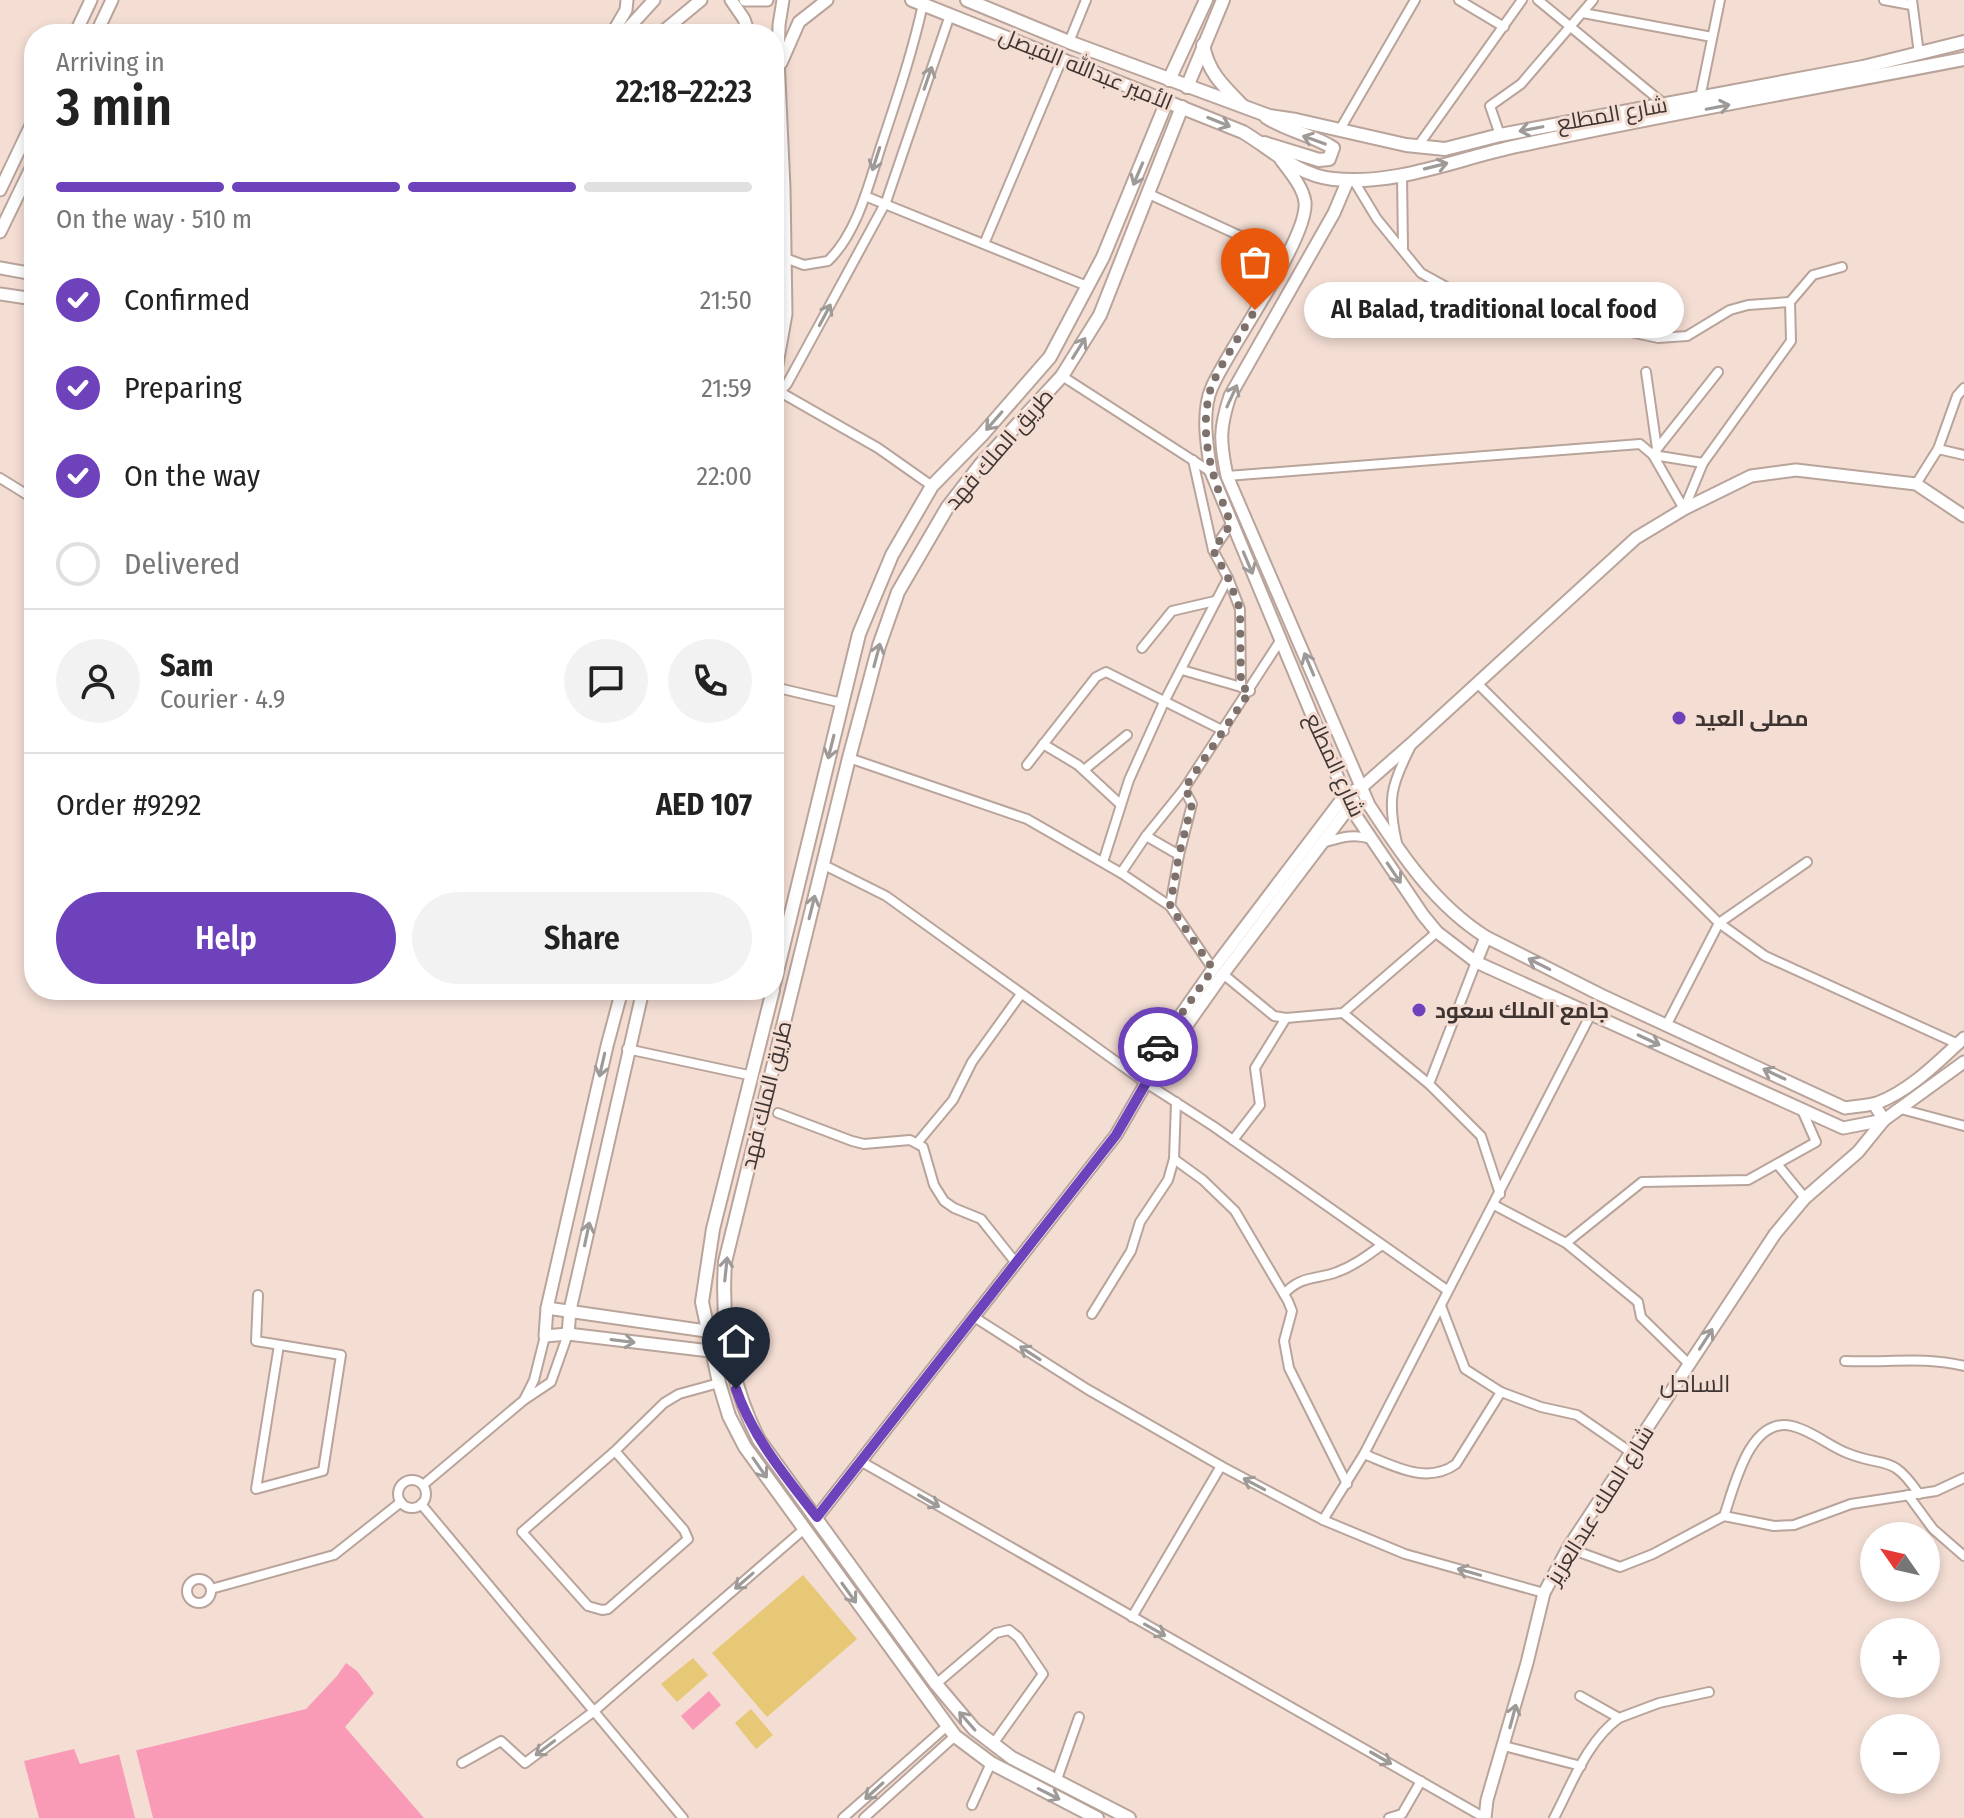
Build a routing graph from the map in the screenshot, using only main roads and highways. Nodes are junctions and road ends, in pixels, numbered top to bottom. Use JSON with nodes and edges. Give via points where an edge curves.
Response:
{"nodes":[{"id":1,"x":967,"y":0,"type":"edge"},
{"id":2,"x":1206,"y":0,"type":"edge"},
{"id":3,"x":1223,"y":0,"type":"edge"},
{"id":4,"x":924,"y":3,"type":"edge"},
{"id":5,"x":1964,"y":42,"type":"edge"},
{"id":6,"x":1203,"y":45,"type":"junction"},
{"id":7,"x":1964,"y":59,"type":"edge"},
{"id":8,"x":1180,"y":60,"type":"junction"},
{"id":9,"x":1194,"y":69,"type":"junction"},
{"id":10,"x":1169,"y":80,"type":"junction"},
{"id":11,"x":1187,"y":87,"type":"junction"},
{"id":12,"x":1167,"y":101,"type":"junction"},
{"id":13,"x":1182,"y":107,"type":"junction"},
{"id":14,"x":1256,"y":112,"type":"junction"},
{"id":15,"x":1154,"y":136,"type":"junction"},
{"id":16,"x":1170,"y":140,"type":"junction"},
{"id":17,"x":1259,"y":141,"type":"junction"},
{"id":18,"x":784,"y":939,"type":"joint"},
{"id":19,"x":803,"y":943,"type":"junction"},
{"id":20,"x":770,"y":1000,"type":"edge"},
{"id":21,"x":1097,"y":1818,"type":"edge"},
{"id":22,"x":1129,"y":1818,"type":"edge"}],
"edges":[{"from":1,"to":10,"type":"main road","name":"الأمير عبدالله الفيصل"},
{"from":2,"to":8,"type":"main road"},
{"from":3,"to":6,"type":"main road"},
{"from":4,"to":12,"type":"main road","name":"الأمير عبدالله الفيصل"},
{"from":5,"to":14,"type":"main road","name":"شارع المطلع","one_way":true,"via":[[1445,149]]},
{"from":6,"to":9,"type":"main road"},
{"from":6,"to":14,"type":"main road","via":[[1213,73]]},
{"from":17,"to":7,"type":"main road","name":"شارع المطلع","one_way":true,"via":[[1307,173],[1351,181],[1402,175],[1516,146]]},
{"from":8,"to":9,"type":"main road","via":[[1185,69]]},
{"from":8,"to":10,"type":"main road"},
{"from":9,"to":11,"type":"main road"},
{"from":10,"to":11,"type":"main road","name":"الأمير عبدالله الفيصل"},
{"from":11,"to":14,"type":"main road","name":"الأمير عبدالله الفيصل"},
{"from":12,"to":13,"type":"main road","name":"الأمير عبدالله الفيصل"},
{"from":12,"to":15,"type":"main road","name":"طريق الملك فهد"},
{"from":13,"to":16,"type":"main road","name":"طريق الملك فهد"},
{"from":13,"to":17,"type":"main road","name":"الأمير عبدالله الفيصل","one_way":true},
{"from":17,"to":14,"type":"main road","one_way":true,"via":[[1319,160],[1329,159],[1333,152]]},
{"from":15,"to":16,"type":"main road","via":[[1162,132]]},
{"from":15,"to":18,"type":"main road","name":"طريق الملك فهد","one_way":true,"via":[[1103,257],[1050,357],[932,486],[892,555],[859,634]]},
{"from":19,"to":16,"type":"main road","name":"طريق الملك فهد","one_way":true,"via":[[879,646],[898,592],[947,508],[1062,376],[1100,315]]},
{"from":18,"to":19,"type":"main road"},
{"from":22,"to":19,"type":"main road","name":"طريق الملك فهد","one_way":true,"via":[[1056,1782],[974,1729],[759,1440],[743,1410],[723,1304],[725,1262]]},
{"from":20,"to":21,"type":"main road","name":"طريق الملك فهد","one_way":true,"via":[[713,1229],[702,1302],[729,1416],[803,1530],[951,1731],[991,1763]]}]}
